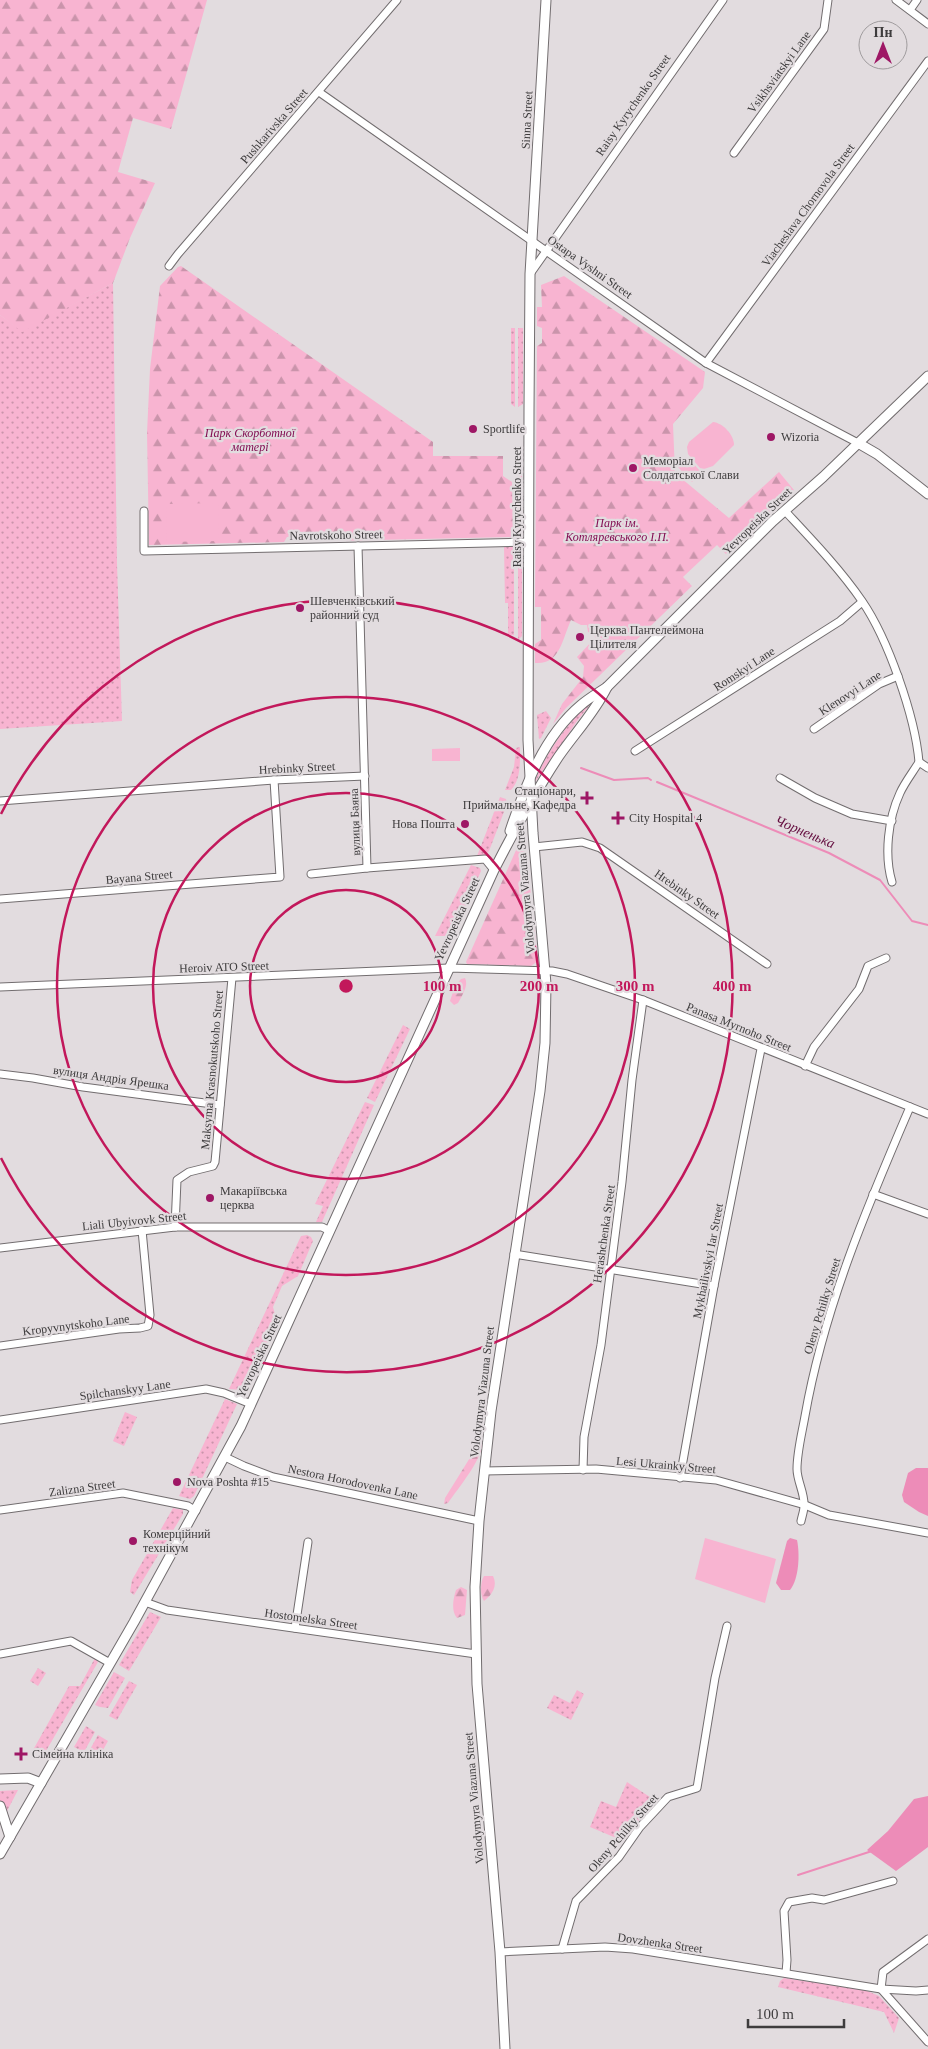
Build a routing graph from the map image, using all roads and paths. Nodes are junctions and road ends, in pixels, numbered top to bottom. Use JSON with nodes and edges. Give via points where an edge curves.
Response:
{"nodes":[{"id":1,"x":397,"y":0,"type":"edge"},
{"id":2,"x":546,"y":0,"type":"edge"},
{"id":3,"x":723,"y":0,"type":"edge"},
{"id":4,"x":828,"y":0,"type":"edge"},
{"id":5,"x":896,"y":0,"type":"edge"},
{"id":6,"x":917,"y":0,"type":"edge"},
{"id":7,"x":910,"y":10,"type":"junction"},
{"id":8,"x":928,"y":24,"type":"edge"},
{"id":9,"x":928,"y":61,"type":"edge"},
{"id":10,"x":319,"y":92,"type":"junction"},
{"id":11,"x":734,"y":153,"type":"dead end"},
{"id":12,"x":533,"y":241,"type":"junction"},
{"id":13,"x":547,"y":251,"type":"junction"},
{"id":14,"x":169,"y":266,"type":"dead end"},
{"id":15,"x":530,"y":274,"type":"junction"},
{"id":16,"x":706,"y":362,"type":"junction"},
{"id":17,"x":928,"y":376,"type":"edge"},
{"id":18,"x":858,"y":443,"type":"junction"},
{"id":19,"x":928,"y":494,"type":"edge"},
{"id":20,"x":144,"y":511,"type":"dead end"},
{"id":21,"x":785,"y":511,"type":"junction"},
{"id":22,"x":529,"y":542,"type":"junction"},
{"id":23,"x":358,"y":546,"type":"junction"},
{"id":24,"x":862,"y":602,"type":"junction"},
{"id":25,"x":898,"y":676,"type":"junction"},
{"id":26,"x":606,"y":687,"type":"junction"},
{"id":27,"x":814,"y":729,"type":"dead end"},
{"id":28,"x":528,"y":740,"type":"joint"},
{"id":29,"x":635,"y":751,"type":"dead end"},
{"id":30,"x":919,"y":762,"type":"junction"},
{"id":31,"x":928,"y":768,"type":"edge"},
{"id":32,"x":365,"y":776,"type":"junction"},
{"id":33,"x":530,"y":776,"type":"junction"},
{"id":34,"x":780,"y":778,"type":"dead end"},
{"id":35,"x":274,"y":780,"type":"junction"},
{"id":36,"x":0,"y":802,"type":"edge"},
{"id":37,"x":531,"y":802,"type":"junction"},
{"id":38,"x":892,"y":821,"type":"junction"},
{"id":39,"x":534,"y":847,"type":"junction"},
{"id":40,"x":504,"y":850,"type":"junction"},
{"id":41,"x":367,"y":868,"type":"junction"},
{"id":42,"x":494,"y":870,"type":"junction"},
{"id":43,"x":311,"y":874,"type":"dead end"},
{"id":44,"x":892,"y":882,"type":"dead end"},
{"id":45,"x":0,"y":900,"type":"edge"},
{"id":46,"x":886,"y":958,"type":"dead end"},
{"id":47,"x":767,"y":964,"type":"dead end"},
{"id":48,"x":449,"y":968,"type":"junction"},
{"id":49,"x":545,"y":971,"type":"junction"},
{"id":50,"x":232,"y":978,"type":"junction"},
{"id":51,"x":0,"y":986,"type":"edge"},
{"id":52,"x":643,"y":1000,"type":"junction"},
{"id":53,"x":761,"y":1049,"type":"junction"},
{"id":54,"x":805,"y":1066,"type":"junction"},
{"id":55,"x":0,"y":1074,"type":"edge"},
{"id":56,"x":220,"y":1105,"type":"junction"},
{"id":57,"x":910,"y":1107,"type":"junction"},
{"id":58,"x":928,"y":1114,"type":"edge"},
{"id":59,"x":873,"y":1194,"type":"junction"},
{"id":60,"x":928,"y":1214,"type":"edge"},
{"id":61,"x":175,"y":1227,"type":"junction"},
{"id":62,"x":142,"y":1230,"type":"junction"},
{"id":63,"x":330,"y":1231,"type":"junction"},
{"id":64,"x":0,"y":1248,"type":"edge"},
{"id":65,"x":514,"y":1254,"type":"junction"},
{"id":66,"x":610,"y":1271,"type":"junction"},
{"id":67,"x":714,"y":1286,"type":"junction"},
{"id":68,"x":0,"y":1346,"type":"edge"},
{"id":69,"x":251,"y":1404,"type":"junction"},
{"id":70,"x":0,"y":1420,"type":"edge"},
{"id":71,"x":224,"y":1457,"type":"junction"},
{"id":72,"x":584,"y":1470,"type":"junction"},
{"id":73,"x":484,"y":1471,"type":"junction"},
{"id":74,"x":680,"y":1478,"type":"junction"},
{"id":75,"x":805,"y":1505,"type":"junction"},
{"id":76,"x":0,"y":1510,"type":"edge"},
{"id":77,"x":196,"y":1511,"type":"junction"},
{"id":78,"x":479,"y":1521,"type":"junction"},
{"id":79,"x":801,"y":1521,"type":"dead end"},
{"id":80,"x":928,"y":1533,"type":"edge"},
{"id":81,"x":308,"y":1542,"type":"dead end"},
{"id":82,"x":145,"y":1602,"type":"junction"},
{"id":83,"x":727,"y":1626,"type":"dead end"},
{"id":84,"x":295,"y":1628,"type":"junction"},
{"id":85,"x":0,"y":1654,"type":"edge"},
{"id":86,"x":476,"y":1654,"type":"junction"},
{"id":87,"x":110,"y":1663,"type":"junction"},
{"id":88,"x":0,"y":1779,"type":"edge"},
{"id":89,"x":41,"y":1783,"type":"junction"},
{"id":90,"x":0,"y":1806,"type":"edge"},
{"id":91,"x":10,"y":1837,"type":"junction"},
{"id":92,"x":0,"y":1854,"type":"edge"},
{"id":93,"x":893,"y":1881,"type":"dead end"},
{"id":94,"x":928,"y":1939,"type":"edge"},
{"id":95,"x":562,"y":1949,"type":"junction"},
{"id":96,"x":500,"y":1952,"type":"junction"},
{"id":97,"x":786,"y":1973,"type":"junction"},
{"id":98,"x":881,"y":1988,"type":"junction"},
{"id":99,"x":928,"y":1990,"type":"edge"},
{"id":100,"x":928,"y":2042,"type":"edge"},
{"id":101,"x":505,"y":2049,"type":"edge"}],
"edges":[{"from":1,"to":10,"type":"street","name":"Pushkarivska Street"},
{"from":2,"to":12,"type":"main road","name":"Sinna Street"},
{"from":3,"to":13,"type":"street","name":"Raisy Kyrychenko Street"},
{"from":4,"to":11,"type":"street","name":"Vsikhsviatskyi Lane","via":[[824,29]]},
{"from":5,"to":7,"type":"street"},
{"from":6,"to":7,"type":"street"},
{"from":7,"to":8,"type":"street"},
{"from":9,"to":16,"type":"street","name":"Viacheslava Chornovola Street"},
{"from":10,"to":12,"type":"street","name":"Ostapa Vyshni Street"},
{"from":10,"to":14,"type":"street","name":"Pushkarivska Street"},
{"from":12,"to":13,"type":"street","name":"Ostapa Vyshni Street"},
{"from":12,"to":15,"type":"main road","name":"Raisy Kyrychenko Street"},
{"from":13,"to":15,"type":"street","name":"Raisy Kyrychenko Street"},
{"from":13,"to":16,"type":"street","name":"Ostapa Vyshni Street"},
{"from":15,"to":22,"type":"main road","name":"Raisy Kyrychenko Street"},
{"from":16,"to":18,"type":"street","name":"Ostapa Vyshni Street"},
{"from":17,"to":18,"type":"main road","name":"Yevropeiska Street"},
{"from":18,"to":19,"type":"main road"},
{"from":18,"to":21,"type":"main road","name":"Yevropeiska Street"},
{"from":20,"to":23,"type":"street","name":"Navrotskoho Street","via":[[144,551]]},
{"from":21,"to":24,"type":"street"},
{"from":21,"to":26,"type":"main road","name":"Yevropeiska Street"},
{"from":22,"to":23,"type":"street","name":"Navrotskoho Street"},
{"from":22,"to":28,"type":"main road","name":"Raisy Kyrychenko Street"},
{"from":23,"to":32,"type":"street"},
{"from":24,"to":25,"type":"street","via":[[874,620]]},
{"from":24,"to":29,"type":"street","name":"Romskyi Lane","via":[[840,621]]},
{"from":25,"to":27,"type":"street","name":"Klenovyi Lane","via":[[879,684]]},
{"from":25,"to":30,"type":"street","via":[[912,721]]},
{"from":26,"to":33,"type":"main road","name":"Yevropeiska Street","via":[[580,705],[560,728]]},
{"from":26,"to":37,"type":"main road","name":"Yevropeiska Street","via":[[600,701],[558,758]]},
{"from":28,"to":33,"type":"main road","name":"Volodymyra Viazuna Street"},
{"from":30,"to":31,"type":"street"},
{"from":30,"to":38,"type":"street","via":[[900,793]]},
{"from":32,"to":35,"type":"street","name":"Hrebinky Street"},
{"from":32,"to":41,"type":"street","name":"вулиця Баяна"},
{"from":33,"to":37,"type":"main road","name":"Volodymyra Viazuna Street"},
{"from":33,"to":40,"type":"main road","name":"Yevropeiska Street"},
{"from":34,"to":38,"type":"street","via":[[852,814]]},
{"from":35,"to":36,"type":"street","name":"Hrebinky Street"},
{"from":35,"to":45,"type":"street","name":"Bayana Street","via":[[280,877]]},
{"from":37,"to":39,"type":"main road","name":"Volodymyra Viazuna Street"},
{"from":37,"to":40,"type":"main road","name":"Yevropeiska Street"},
{"from":38,"to":44,"type":"street","via":[[888,868]]},
{"from":39,"to":47,"type":"street","name":"Hrebinky Street","via":[[582,842],[600,848]]},
{"from":39,"to":49,"type":"main road","name":"Volodymyra Viazuna Street"},
{"from":40,"to":42,"type":"main road","name":"Yevropeiska Street"},
{"from":41,"to":42,"type":"street","via":[[485,859]]},
{"from":41,"to":43,"type":"street"},
{"from":42,"to":48,"type":"main road","name":"Yevropeiska Street"},
{"from":46,"to":54,"type":"street","via":[[868,966],[859,989],[814,1047]]},
{"from":48,"to":49,"type":"street","name":"Panasa Myrnoho Street"},
{"from":48,"to":50,"type":"street","name":"Heroiv ATO Street"},
{"from":48,"to":63,"type":"main road","name":"Yevropeiska Street"},
{"from":49,"to":52,"type":"street","name":"Panasa Myrnoho Street","via":[[567,974]]},
{"from":49,"to":65,"type":"main road","name":"Volodymyra Viazuna Street","via":[[545,1043],[540,1091]]},
{"from":50,"to":51,"type":"street","name":"Heroiv ATO Street"},
{"from":50,"to":56,"type":"street","name":"Maksyma Krasnokutskoho Street"},
{"from":52,"to":53,"type":"street","name":"Panasa Myrnoho Street"},
{"from":52,"to":66,"type":"street","name":"Herashchenka Street"},
{"from":53,"to":54,"type":"street","name":"Panasa Myrnoho Street"},
{"from":53,"to":67,"type":"street","name":"Mykhailivskyi Iar Street"},
{"from":54,"to":57,"type":"street","name":"Panasa Myrnoho Street"},
{"from":55,"to":56,"type":"street","name":"вулиця Андрія Ярешка"},
{"from":56,"to":61,"type":"street","name":"Maksyma Krasnokutskoho Street","via":[[214,1164],[185,1173],[176,1180]]},
{"from":57,"to":58,"type":"street","name":"Panasa Myrnoho Street"},
{"from":57,"to":59,"type":"street","name":"Oleny Pchilky Street"},
{"from":59,"to":60,"type":"street"},
{"from":59,"to":75,"type":"street","name":"Oleny Pchilky Street","via":[[835,1295],[814,1373],[797,1470]]},
{"from":61,"to":62,"type":"street","name":"Liali Ubyivovk Street"},
{"from":61,"to":63,"type":"street","name":"Liali Ubyivovk Street","via":[[322,1227]]},
{"from":62,"to":64,"type":"street","name":"Liali Ubyivovk Street"},
{"from":62,"to":68,"type":"street","name":"Kropyvnytskoho Lane","via":[[150,1315],[148,1326]]},
{"from":63,"to":69,"type":"main road","name":"Yevropeiska Street"},
{"from":65,"to":66,"type":"street"},
{"from":65,"to":73,"type":"main road","name":"Volodymyra Viazuna Street"},
{"from":66,"to":67,"type":"street"},
{"from":66,"to":72,"type":"street","name":"Herashchenka Street","via":[[601,1345],[584,1437]]},
{"from":67,"to":74,"type":"street","name":"Mykhailivskyi Iar Street"},
{"from":69,"to":70,"type":"street","name":"Spilchanskyy Lane","via":[[206,1389]]},
{"from":69,"to":71,"type":"main road","name":"Yevropeiska Street"},
{"from":71,"to":77,"type":"main road","name":"Yevropeiska Street"},
{"from":71,"to":78,"type":"street","name":"Nestora Horodovenka Lane","via":[[273,1476]]},
{"from":72,"to":73,"type":"street","name":"Lesi Ukrainky Street"},
{"from":72,"to":74,"type":"street","name":"Lesi Ukrainky Street"},
{"from":73,"to":78,"type":"main road","name":"Volodymyra Viazuna Street"},
{"from":74,"to":75,"type":"street","name":"Lesi Ukrainky Street","via":[[716,1480]]},
{"from":75,"to":79,"type":"street","name":"Oleny Pchilky Street"},
{"from":75,"to":80,"type":"street","name":"Lesi Ukrainky Street","via":[[829,1515]]},
{"from":76,"to":77,"type":"street","name":"Zalizna Street","via":[[123,1493],[188,1506]]},
{"from":77,"to":82,"type":"main road","name":"Yevropeiska Street"},
{"from":78,"to":86,"type":"main road","name":"Volodymyra Viazuna Street","via":[[475,1587]]},
{"from":81,"to":84,"type":"street"},
{"from":82,"to":84,"type":"street","name":"Hostomelska Street","via":[[167,1610]]},
{"from":82,"to":87,"type":"main road","name":"Yevropeiska Street"},
{"from":83,"to":95,"type":"street","name":"Oleny Pchilky Street","via":[[697,1788],[668,1797],[640,1827],[619,1857],[576,1901]]},
{"from":84,"to":86,"type":"street","name":"Hostomelska Street"},
{"from":85,"to":87,"type":"street","via":[[71,1640]]},
{"from":86,"to":96,"type":"main road","name":"Volodymyra Viazuna Street"},
{"from":87,"to":89,"type":"main road","name":"Yevropeiska Street"},
{"from":88,"to":89,"type":"main road","via":[[28,1778]]},
{"from":89,"to":91,"type":"main road","name":"Yevropeiska Street"},
{"from":90,"to":91,"type":"main road"},
{"from":91,"to":92,"type":"main road","name":"Yevropeiska Street"},
{"from":93,"to":97,"type":"street","via":[[824,1900],[812,1898],[789,1902],[784,1911]]},
{"from":94,"to":98,"type":"street","via":[[883,1972]]},
{"from":95,"to":96,"type":"street","name":"Dovzhenka Street"},
{"from":95,"to":97,"type":"street","name":"Dovzhenka Street","via":[[633,1948]]},
{"from":96,"to":101,"type":"main road","name":"Volodymyra Viazuna Street"},
{"from":97,"to":98,"type":"street","name":"Dovzhenka Street"},
{"from":98,"to":99,"type":"street","name":"Dovzhenka Street"},
{"from":98,"to":100,"type":"street"}]}
